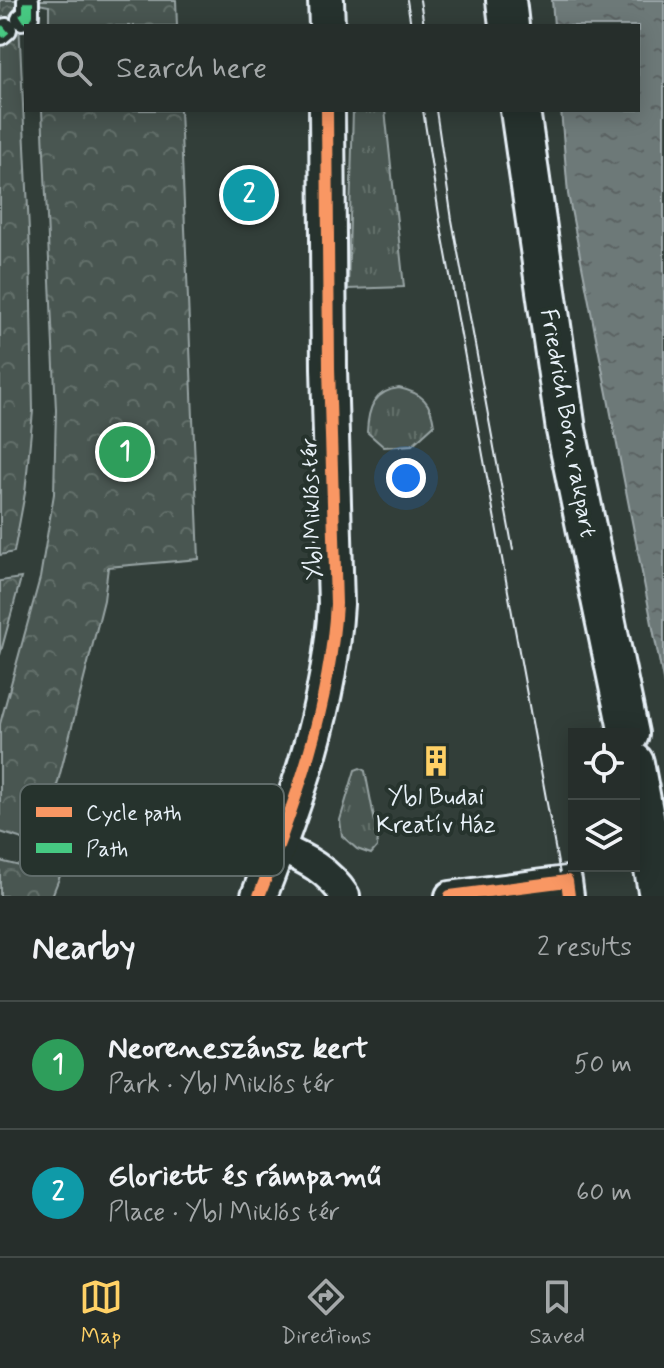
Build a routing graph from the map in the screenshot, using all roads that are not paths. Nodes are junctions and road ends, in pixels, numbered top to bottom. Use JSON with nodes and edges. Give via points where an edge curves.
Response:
{"nodes":[{"id":1,"x":326,"y":0,"type":"edge"},
{"id":2,"x":506,"y":0,"type":"edge"},
{"id":3,"x":327,"y":24,"type":"edge"},
{"id":4,"x":509,"y":24,"type":"edge"},
{"id":5,"x":327,"y":112,"type":"edge"},
{"id":6,"x":520,"y":112,"type":"edge"},
{"id":7,"x":628,"y":728,"type":"edge"},
{"id":8,"x":640,"y":795,"type":"edge"},
{"id":9,"x":284,"y":830,"type":"edge"},
{"id":10,"x":284,"y":849,"type":"edge"},
{"id":11,"x":267,"y":876,"type":"edge"},
{"id":12,"x":568,"y":888,"type":"edge"},
{"id":13,"x":259,"y":896,"type":"edge"},
{"id":14,"x":345,"y":896,"type":"edge"},
{"id":15,"x":450,"y":896,"type":"edge"},
{"id":16,"x":659,"y":896,"type":"edge"}],
"edges":[{"from":1,"to":3,"type":"street"},
{"from":2,"to":4,"type":"main road"},
{"from":5,"to":9,"type":"street","name":"Ybl Miklós tér","via":[[336,604],[330,666],[310,758]]},
{"from":6,"to":7,"type":"main road","name":"Friedrich Born rakpart","via":[[566,430]]},
{"from":8,"to":16,"type":"main road"},
{"from":10,"to":14,"type":"street","via":[[310,860]]},
{"from":11,"to":13,"type":"street","name":"Ybl Miklós tér"},
{"from":12,"to":15,"type":"street"}]}
